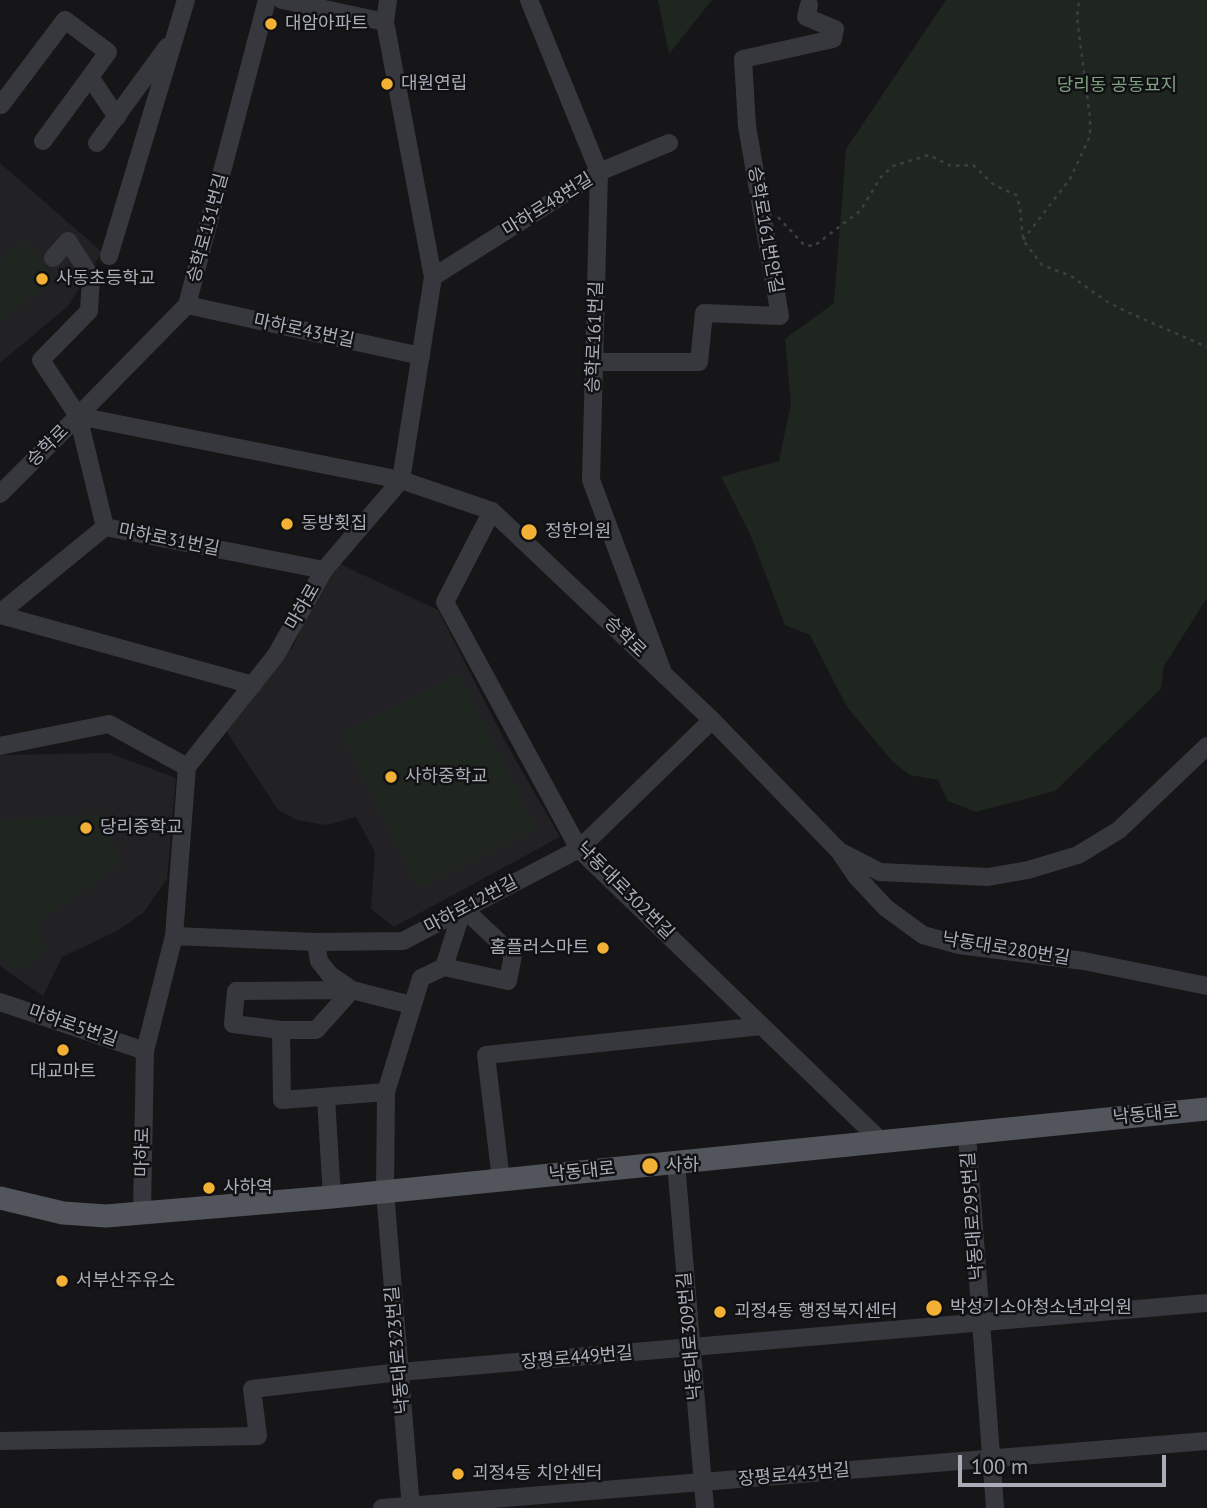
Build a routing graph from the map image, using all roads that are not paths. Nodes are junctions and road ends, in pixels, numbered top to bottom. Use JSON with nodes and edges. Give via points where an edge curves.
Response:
{"nodes":[{"id":1,"x":186,"y":0,"type":"edge"},
{"id":2,"x":267,"y":0,"type":"edge"},
{"id":3,"x":282,"y":0,"type":"edge"},
{"id":4,"x":388,"y":0,"type":"edge"},
{"id":5,"x":529,"y":0,"type":"edge"},
{"id":6,"x":808,"y":5,"type":"dead end"},
{"id":7,"x":385,"y":22,"type":"junction"},
{"id":8,"x":176,"y":35,"type":"junction"},
{"id":9,"x":90,"y":77,"type":"junction"},
{"id":10,"x":1,"y":105,"type":"edge"},
{"id":11,"x":117,"y":117,"type":"junction"},
{"id":12,"x":43,"y":141,"type":"dead end"},
{"id":13,"x":97,"y":143,"type":"dead end"},
{"id":14,"x":669,"y":143,"type":"dead end"},
{"id":15,"x":599,"y":172,"type":"junction"},
{"id":16,"x":109,"y":256,"type":"dead end"},
{"id":17,"x":53,"y":258,"type":"dead end"},
{"id":18,"x":433,"y":278,"type":"junction"},
{"id":19,"x":187,"y":305,"type":"junction"},
{"id":20,"x":421,"y":356,"type":"junction"},
{"id":21,"x":594,"y":362,"type":"junction"},
{"id":22,"x":78,"y":416,"type":"junction"},
{"id":23,"x":401,"y":480,"type":"junction"},
{"id":24,"x":0,"y":494,"type":"edge"},
{"id":25,"x":492,"y":511,"type":"junction"},
{"id":26,"x":105,"y":527,"type":"junction"},
{"id":27,"x":324,"y":570,"type":"junction"},
{"id":28,"x":0,"y":614,"type":"edge"},
{"id":29,"x":664,"y":675,"type":"junction"},
{"id":30,"x":253,"y":685,"type":"junction"},
{"id":31,"x":712,"y":720,"type":"junction"},
{"id":32,"x":0,"y":746,"type":"edge"},
{"id":33,"x":1207,"y":746,"type":"edge"},
{"id":34,"x":187,"y":767,"type":"junction"},
{"id":35,"x":579,"y":849,"type":"junction"},
{"id":36,"x":839,"y":851,"type":"junction"},
{"id":37,"x":463,"y":908,"type":"junction"},
{"id":38,"x":174,"y":936,"type":"junction"},
{"id":39,"x":316,"y":942,"type":"junction"},
{"id":40,"x":444,"y":967,"type":"junction"},
{"id":41,"x":1207,"y":986,"type":"edge"},
{"id":42,"x":352,"y":989,"type":"junction"},
{"id":43,"x":0,"y":1002,"type":"edge"},
{"id":44,"x":411,"y":1005,"type":"junction"},
{"id":45,"x":762,"y":1026,"type":"junction"},
{"id":46,"x":281,"y":1030,"type":"junction"},
{"id":47,"x":145,"y":1051,"type":"junction"},
{"id":48,"x":386,"y":1092,"type":"junction"},
{"id":49,"x":326,"y":1098,"type":"junction"},
{"id":50,"x":1207,"y":1109,"type":"edge"},
{"id":51,"x":967,"y":1134,"type":"junction"},
{"id":52,"x":883,"y":1143,"type":"junction"},
{"id":53,"x":676,"y":1163,"type":"junction"},
{"id":54,"x":501,"y":1180,"type":"junction"},
{"id":55,"x":385,"y":1192,"type":"junction"},
{"id":56,"x":332,"y":1197,"type":"junction"},
{"id":57,"x":0,"y":1198,"type":"edge"},
{"id":58,"x":142,"y":1212,"type":"junction"},
{"id":59,"x":1207,"y":1303,"type":"edge"},
{"id":60,"x":981,"y":1322,"type":"junction"},
{"id":61,"x":691,"y":1349,"type":"junction"},
{"id":62,"x":400,"y":1372,"type":"junction"},
{"id":63,"x":0,"y":1441,"type":"edge"},
{"id":64,"x":1207,"y":1441,"type":"edge"},
{"id":65,"x":991,"y":1459,"type":"junction"},
{"id":66,"x":702,"y":1482,"type":"junction"},
{"id":67,"x":410,"y":1507,"type":"edge"},
{"id":68,"x":382,"y":1508,"type":"edge"},
{"id":69,"x":705,"y":1508,"type":"edge"},
{"id":70,"x":995,"y":1508,"type":"edge"}],
"edges":[{"from":1,"to":8,"type":"street"},
{"from":2,"to":19,"type":"street","name":"승학로131번길"},
{"from":3,"to":7,"type":"street"},
{"from":4,"to":7,"type":"street"},
{"from":5,"to":15,"type":"street","name":"승학로161번길"},
{"from":6,"to":21,"type":"street","name":"승학로161번안길","via":[[806,17],[835,29],[833,40],[743,59],[747,126],[780,316],[704,313],[699,362]]},
{"from":7,"to":18,"type":"street"},
{"from":8,"to":11,"type":"street"},
{"from":8,"to":16,"type":"street"},
{"from":9,"to":10,"type":"street","via":[[108,52],[65,20]]},
{"from":9,"to":11,"type":"street"},
{"from":9,"to":12,"type":"street"},
{"from":11,"to":13,"type":"street"},
{"from":14,"to":15,"type":"street","name":"마하로48번길"},
{"from":15,"to":18,"type":"street","name":"마하로48번길"},
{"from":15,"to":21,"type":"street","name":"승학로161번길"},
{"from":17,"to":22,"type":"street","via":[[68,241],[91,277],[89,311],[41,360]]},
{"from":18,"to":20,"type":"street"},
{"from":19,"to":20,"type":"street","name":"마하로43번길"},
{"from":19,"to":22,"type":"street","name":"승학로131번길"},
{"from":20,"to":23,"type":"street"},
{"from":21,"to":29,"type":"street","name":"승학로161번길","via":[[591,480]]},
{"from":22,"to":23,"type":"street","name":"승학로"},
{"from":22,"to":24,"type":"street","name":"승학로"},
{"from":22,"to":26,"type":"street"},
{"from":23,"to":25,"type":"street","name":"승학로"},
{"from":23,"to":27,"type":"street","name":"마하로"},
{"from":25,"to":29,"type":"street","name":"승학로"},
{"from":25,"to":35,"type":"street","name":"낙동대로302번길","via":[[445,602]]},
{"from":26,"to":27,"type":"street","name":"마하로31번길"},
{"from":26,"to":28,"type":"street","name":"마하로31번길"},
{"from":27,"to":30,"type":"street","name":"마하로","via":[[276,655]]},
{"from":28,"to":30,"type":"street"},
{"from":29,"to":31,"type":"street","name":"승학로"},
{"from":30,"to":34,"type":"street","name":"마하로"},
{"from":31,"to":35,"type":"street","name":"마하로12번길"},
{"from":31,"to":36,"type":"street","name":"승학로"},
{"from":32,"to":34,"type":"street","via":[[109,723]]},
{"from":33,"to":36,"type":"street","name":"승학로","via":[[1119,830],[1078,855],[1028,870],[988,877],[880,872]]},
{"from":34,"to":38,"type":"street","name":"마하로"},
{"from":35,"to":37,"type":"street","name":"마하로12번길"},
{"from":35,"to":45,"type":"street","name":"낙동대로302번길"},
{"from":36,"to":41,"type":"street","name":"낙동대로280번길","via":[[886,908],[923,935]]},
{"from":37,"to":39,"type":"street","name":"마하로12번길","via":[[403,941]]},
{"from":37,"to":40,"type":"street"},
{"from":37,"to":40,"type":"street","via":[[513,955],[508,981]]},
{"from":38,"to":39,"type":"street","name":"마하로12번길"},
{"from":38,"to":47,"type":"street","name":"마하로"},
{"from":39,"to":42,"type":"street","via":[[320,961],[330,975]]},
{"from":40,"to":44,"type":"street","name":"낙동대로323번길","via":[[421,978]]},
{"from":42,"to":44,"type":"street"},
{"from":42,"to":46,"type":"street","via":[[316,1030]]},
{"from":42,"to":46,"type":"street","via":[[236,991],[233,1024]]},
{"from":43,"to":47,"type":"street","name":"마하로5번길"},
{"from":44,"to":48,"type":"street","name":"낙동대로323번길"},
{"from":45,"to":52,"type":"street","name":"낙동대로302번길"},
{"from":45,"to":54,"type":"street","via":[[486,1055]]},
{"from":46,"to":49,"type":"street","via":[[282,1100]]},
{"from":47,"to":58,"type":"street","name":"마하로"},
{"from":48,"to":49,"type":"street"},
{"from":48,"to":55,"type":"street","name":"낙동대로323번길"},
{"from":49,"to":56,"type":"street"},
{"from":50,"to":51,"type":"main road","name":"낙동대로"},
{"from":51,"to":52,"type":"main road","name":"낙동대로"},
{"from":51,"to":60,"type":"street","name":"낙동대로295번길"},
{"from":52,"to":53,"type":"main road","name":"낙동대로"},
{"from":53,"to":54,"type":"main road","name":"낙동대로"},
{"from":53,"to":61,"type":"street","name":"낙동대로309번길"},
{"from":54,"to":55,"type":"main road","name":"낙동대로"},
{"from":55,"to":56,"type":"main road","name":"낙동대로"},
{"from":55,"to":62,"type":"street","name":"낙동대로323번길"},
{"from":56,"to":58,"type":"main road","name":"낙동대로"},
{"from":57,"to":58,"type":"main road","name":"낙동대로","via":[[63,1213],[106,1216]]},
{"from":59,"to":60,"type":"street","name":"장평로449번길"},
{"from":60,"to":61,"type":"street","name":"장평로449번길"},
{"from":60,"to":65,"type":"street","name":"낙동대로295번길"},
{"from":61,"to":62,"type":"street","name":"장평로449번길"},
{"from":61,"to":66,"type":"street","name":"낙동대로309번길"},
{"from":62,"to":63,"type":"street","name":"장평로449번길","via":[[252,1389],[258,1436]]},
{"from":62,"to":67,"type":"street","name":"낙동대로323번길"},
{"from":64,"to":65,"type":"street","name":"장평로443번길"},
{"from":65,"to":66,"type":"street","name":"장평로443번길"},
{"from":65,"to":70,"type":"street","name":"낙동대로295번길"},
{"from":66,"to":67,"type":"street","name":"장평로443번길"},
{"from":66,"to":69,"type":"street","name":"낙동대로309번길"},
{"from":67,"to":68,"type":"street","name":"장평로443번길"}]}
